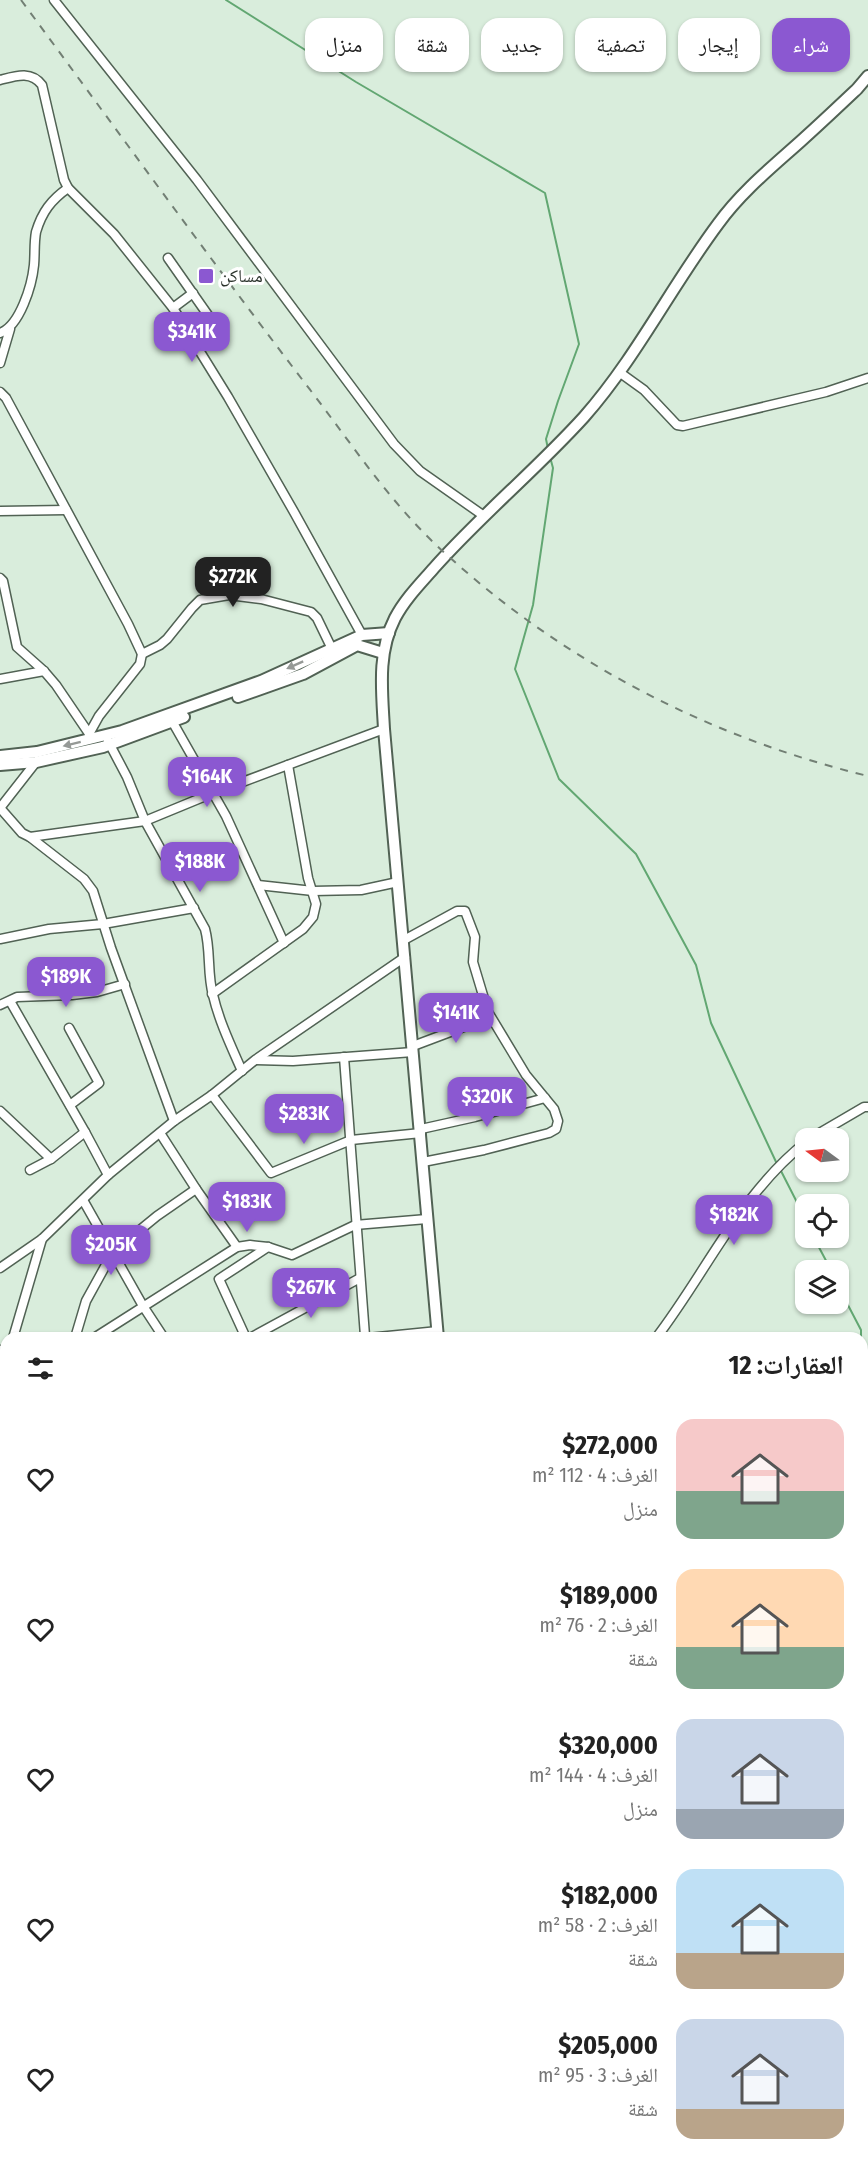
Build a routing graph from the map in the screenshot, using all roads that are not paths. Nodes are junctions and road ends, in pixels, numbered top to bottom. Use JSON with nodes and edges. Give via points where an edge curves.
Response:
{"nodes":[{"id":1,"x":54,"y":0,"type":"edge"},
{"id":2,"x":868,"y":76,"type":"edge"},
{"id":3,"x":0,"y":80,"type":"edge"},
{"id":4,"x":868,"y":82,"type":"edge"},
{"id":5,"x":857,"y":89,"type":"junction"},
{"id":6,"x":68,"y":188,"type":"junction"},
{"id":7,"x":168,"y":258,"type":"dead end"},
{"id":8,"x":193,"y":293,"type":"junction"},
{"id":9,"x":173,"y":308,"type":"junction"},
{"id":10,"x":10,"y":328,"type":"junction"},
{"id":11,"x":217,"y":328,"type":"dead end"},
{"id":12,"x":0,"y":333,"type":"edge"},
{"id":13,"x":0,"y":363,"type":"edge"},
{"id":14,"x":619,"y":372,"type":"junction"},
{"id":15,"x":868,"y":378,"type":"edge"},
{"id":16,"x":0,"y":392,"type":"edge"},
{"id":17,"x":66,"y":510,"type":"junction"},
{"id":18,"x":0,"y":511,"type":"edge"},
{"id":19,"x":484,"y":516,"type":"junction"},
{"id":20,"x":0,"y":578,"type":"edge"},
{"id":21,"x":389,"y":633,"type":"junction"},
{"id":22,"x":362,"y":635,"type":"junction"},
{"id":23,"x":332,"y":649,"type":"junction"},
{"id":24,"x":382,"y":653,"type":"junction"},
{"id":25,"x":142,"y":654,"type":"junction"},
{"id":26,"x":44,"y":671,"type":"junction"},
{"id":27,"x":0,"y":678,"type":"edge"},
{"id":28,"x":172,"y":721,"type":"junction"},
{"id":29,"x":384,"y":729,"type":"junction"},
{"id":30,"x":108,"y":740,"type":"junction"},
{"id":31,"x":93,"y":741,"type":"junction"},
{"id":32,"x":0,"y":756,"type":"edge"},
{"id":33,"x":36,"y":762,"type":"junction"},
{"id":34,"x":0,"y":765,"type":"edge"},
{"id":35,"x":288,"y":765,"type":"junction"},
{"id":36,"x":213,"y":793,"type":"junction"},
{"id":37,"x":0,"y":808,"type":"edge"},
{"id":38,"x":145,"y":821,"type":"junction"},
{"id":39,"x":30,"y":837,"type":"junction"},
{"id":40,"x":398,"y":882,"type":"junction"},
{"id":41,"x":258,"y":885,"type":"junction"},
{"id":42,"x":313,"y":891,"type":"junction"},
{"id":43,"x":194,"y":908,"type":"junction"},
{"id":44,"x":103,"y":924,"type":"junction"},
{"id":45,"x":0,"y":939,"type":"edge"},
{"id":46,"x":404,"y":940,"type":"junction"},
{"id":47,"x":284,"y":943,"type":"junction"},
{"id":48,"x":405,"y":957,"type":"junction"},
{"id":49,"x":125,"y":984,"type":"junction"},
{"id":50,"x":212,"y":994,"type":"junction"},
{"id":51,"x":10,"y":1001,"type":"junction"},
{"id":52,"x":0,"y":1005,"type":"edge"},
{"id":53,"x":490,"y":1017,"type":"junction"},
{"id":54,"x":69,"y":1028,"type":"dead end"},
{"id":55,"x":413,"y":1049,"type":"junction"},
{"id":56,"x":344,"y":1057,"type":"junction"},
{"id":57,"x":255,"y":1060,"type":"junction"},
{"id":58,"x":242,"y":1071,"type":"junction"},
{"id":59,"x":212,"y":1095,"type":"junction"},
{"id":60,"x":545,"y":1098,"type":"junction"},
{"id":61,"x":70,"y":1105,"type":"junction"},
{"id":62,"x":868,"y":1107,"type":"edge"},
{"id":63,"x":0,"y":1111,"type":"edge"},
{"id":64,"x":174,"y":1121,"type":"junction"},
{"id":65,"x":828,"y":1128,"type":"edge"},
{"id":66,"x":421,"y":1131,"type":"junction"},
{"id":67,"x":85,"y":1132,"type":"junction"},
{"id":68,"x":160,"y":1133,"type":"junction"},
{"id":69,"x":351,"y":1140,"type":"junction"},
{"id":70,"x":795,"y":1152,"type":"edge"},
{"id":71,"x":51,"y":1159,"type":"junction"},
{"id":72,"x":423,"y":1162,"type":"junction"},
{"id":73,"x":30,"y":1170,"type":"dead end"},
{"id":74,"x":108,"y":1175,"type":"junction"},
{"id":75,"x":196,"y":1189,"type":"junction"},
{"id":76,"x":83,"y":1200,"type":"junction"},
{"id":77,"x":427,"y":1219,"type":"junction"},
{"id":78,"x":355,"y":1225,"type":"junction"},
{"id":79,"x":42,"y":1239,"type":"junction"},
{"id":80,"x":237,"y":1247,"type":"junction"},
{"id":81,"x":268,"y":1247,"type":"junction"},
{"id":82,"x":112,"y":1252,"type":"junction"},
{"id":83,"x":210,"y":1264,"type":"junction"},
{"id":84,"x":0,"y":1268,"type":"edge"},
{"id":85,"x":360,"y":1278,"type":"junction"},
{"id":86,"x":219,"y":1279,"type":"junction"},
{"id":87,"x":143,"y":1306,"type":"junction"},
{"id":88,"x":15,"y":1332,"type":"edge"},
{"id":89,"x":77,"y":1332,"type":"edge"},
{"id":90,"x":103,"y":1332,"type":"edge"},
{"id":91,"x":160,"y":1332,"type":"edge"},
{"id":92,"x":245,"y":1332,"type":"edge"},
{"id":93,"x":259,"y":1332,"type":"edge"},
{"id":94,"x":363,"y":1332,"type":"edge"},
{"id":95,"x":438,"y":1332,"type":"edge"},
{"id":96,"x":660,"y":1332,"type":"edge"}],
"edges":[{"from":1,"to":19,"type":"street","via":[[197,180],[394,444],[420,471]]},
{"from":2,"to":5,"type":"main road"},
{"from":3,"to":6,"type":"street","via":[[26,75],[42,85]]},
{"from":4,"to":5,"type":"main road"},
{"from":5,"to":14,"type":"main road","via":[[729,211]]},
{"from":6,"to":9,"type":"street","via":[[114,234]]},
{"from":6,"to":10,"type":"street","via":[[52,199],[44,212],[36,233],[29,286]]},
{"from":7,"to":8,"type":"street"},
{"from":8,"to":9,"type":"street"},
{"from":8,"to":11,"type":"street"},
{"from":9,"to":22,"type":"street","via":[[228,397]]},
{"from":10,"to":12,"type":"street"},
{"from":10,"to":13,"type":"street"},
{"from":14,"to":15,"type":"street","via":[[644,390],[677,425],[683,426]]},
{"from":14,"to":19,"type":"main road","via":[[583,418]]},
{"from":16,"to":17,"type":"street"},
{"from":17,"to":18,"type":"street"},
{"from":17,"to":25,"type":"street"},
{"from":19,"to":21,"type":"main road","via":[[407,599]]},
{"from":20,"to":26,"type":"street","via":[[14,643]]},
{"from":21,"to":22,"type":"main road"},
{"from":21,"to":24,"type":"main road"},
{"from":22,"to":23,"type":"main road"},
{"from":23,"to":25,"type":"street","via":[[310,612],[229,595],[200,600],[167,639]]},
{"from":23,"to":30,"type":"main road","one_way":true},
{"from":24,"to":28,"type":"main road","via":[[357,645],[303,674]]},
{"from":24,"to":29,"type":"main road"},
{"from":25,"to":31,"type":"street","via":[[140,664],[99,716]]},
{"from":26,"to":27,"type":"street"},
{"from":26,"to":31,"type":"street","via":[[68,700]]},
{"from":28,"to":30,"type":"main road"},
{"from":28,"to":36,"type":"street"},
{"from":29,"to":35,"type":"street"},
{"from":29,"to":40,"type":"main road"},
{"from":30,"to":31,"type":"main road"},
{"from":30,"to":38,"type":"street"},
{"from":31,"to":32,"type":"main road","one_way":true},
{"from":31,"to":33,"type":"main road"},
{"from":33,"to":34,"type":"main road"},
{"from":33,"to":37,"type":"street"},
{"from":35,"to":36,"type":"street"},
{"from":35,"to":42,"type":"street"},
{"from":36,"to":38,"type":"street"},
{"from":36,"to":41,"type":"street"},
{"from":37,"to":39,"type":"street"},
{"from":38,"to":39,"type":"street"},
{"from":38,"to":43,"type":"street"},
{"from":39,"to":44,"type":"street","via":[[90,886]]},
{"from":40,"to":42,"type":"street","via":[[361,890]]},
{"from":40,"to":46,"type":"main road"},
{"from":41,"to":42,"type":"street"},
{"from":41,"to":47,"type":"street"},
{"from":42,"to":47,"type":"street","via":[[313,917]]},
{"from":43,"to":44,"type":"street"},
{"from":43,"to":50,"type":"street","via":[[207,936]]},
{"from":44,"to":45,"type":"street"},
{"from":44,"to":49,"type":"street"},
{"from":46,"to":48,"type":"main road"},
{"from":46,"to":53,"type":"street","via":[[465,911],[476,937],[473,962]]},
{"from":47,"to":50,"type":"street"},
{"from":48,"to":55,"type":"main road"},
{"from":48,"to":57,"type":"street"},
{"from":49,"to":51,"type":"street","via":[[97,992],[24,996]]},
{"from":49,"to":64,"type":"street"},
{"from":50,"to":58,"type":"street"},
{"from":51,"to":52,"type":"street"},
{"from":51,"to":61,"type":"street"},
{"from":53,"to":55,"type":"street"},
{"from":53,"to":60,"type":"street"},
{"from":54,"to":61,"type":"street","via":[[99,1083]]},
{"from":55,"to":56,"type":"street"},
{"from":55,"to":66,"type":"main road"},
{"from":56,"to":57,"type":"street"},
{"from":56,"to":69,"type":"street"},
{"from":57,"to":58,"type":"street"},
{"from":58,"to":59,"type":"street"},
{"from":59,"to":64,"type":"street"},
{"from":59,"to":69,"type":"street","via":[[271,1173]]},
{"from":60,"to":66,"type":"street"},
{"from":60,"to":72,"type":"street","via":[[558,1121],[554,1131]]},
{"from":61,"to":67,"type":"street"},
{"from":62,"to":65,"type":"street"},
{"from":63,"to":71,"type":"street"},
{"from":64,"to":68,"type":"street"},
{"from":66,"to":69,"type":"street"},
{"from":66,"to":72,"type":"main road"},
{"from":67,"to":71,"type":"street"},
{"from":67,"to":74,"type":"street"},
{"from":68,"to":74,"type":"street"},
{"from":68,"to":75,"type":"street"},
{"from":69,"to":78,"type":"street"},
{"from":70,"to":96,"type":"street","via":[[742,1208]]},
{"from":71,"to":73,"type":"street"},
{"from":72,"to":77,"type":"main road"},
{"from":74,"to":76,"type":"street"},
{"from":75,"to":80,"type":"street"},
{"from":75,"to":82,"type":"street"},
{"from":76,"to":79,"type":"street"},
{"from":76,"to":82,"type":"street"},
{"from":77,"to":78,"type":"street"},
{"from":77,"to":95,"type":"main road"},
{"from":78,"to":81,"type":"street","via":[[292,1254]]},
{"from":78,"to":85,"type":"street"},
{"from":79,"to":84,"type":"street"},
{"from":79,"to":88,"type":"street"},
{"from":80,"to":81,"type":"street"},
{"from":80,"to":83,"type":"street"},
{"from":81,"to":86,"type":"street"},
{"from":82,"to":87,"type":"street"},
{"from":82,"to":89,"type":"street","via":[[86,1301]]},
{"from":83,"to":86,"type":"street"},
{"from":83,"to":87,"type":"street"},
{"from":85,"to":93,"type":"street"},
{"from":85,"to":94,"type":"street"},
{"from":86,"to":92,"type":"street"},
{"from":87,"to":90,"type":"street"},
{"from":87,"to":91,"type":"street"}]}
